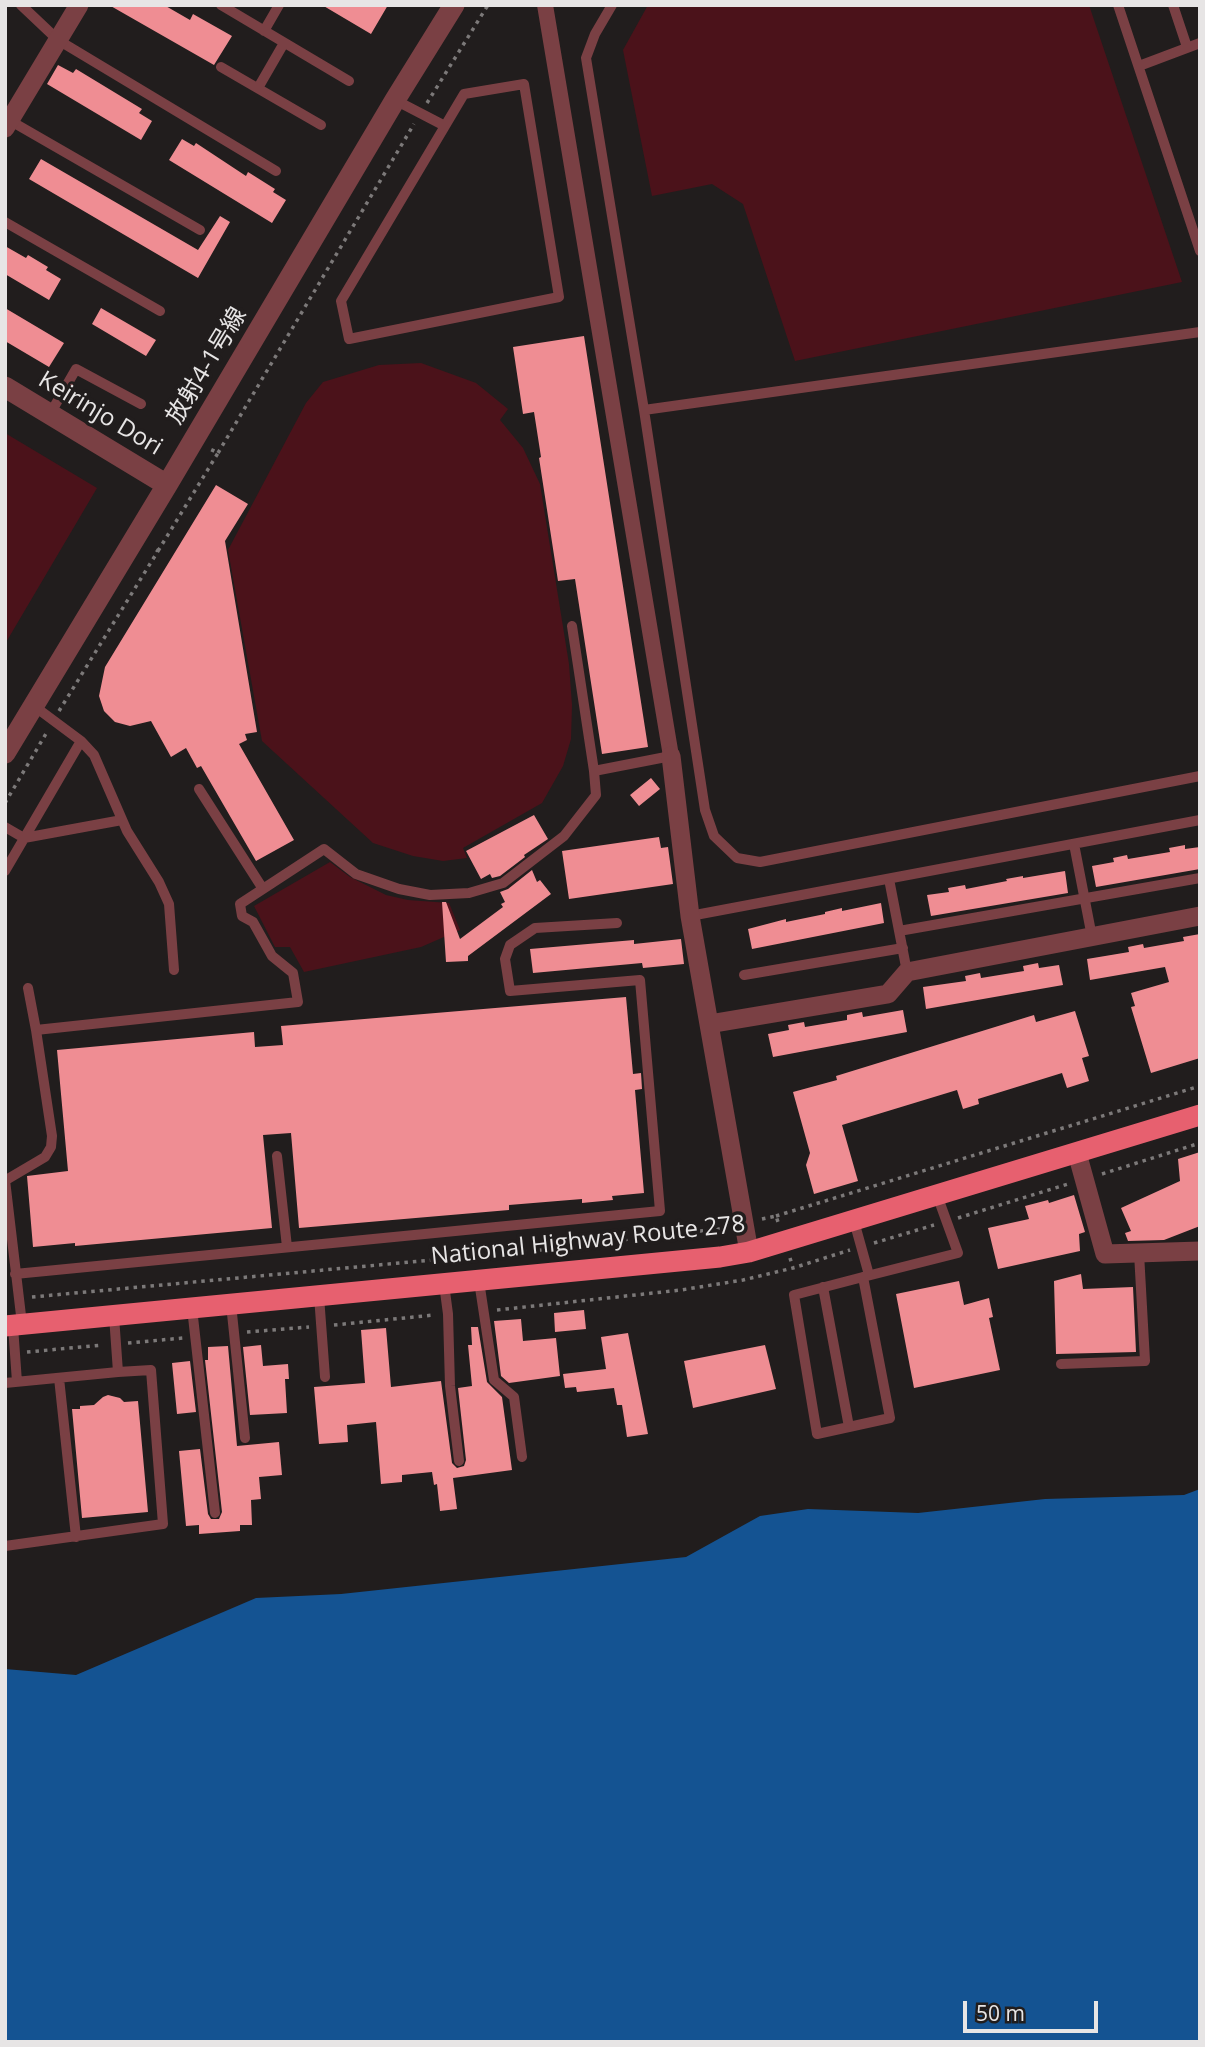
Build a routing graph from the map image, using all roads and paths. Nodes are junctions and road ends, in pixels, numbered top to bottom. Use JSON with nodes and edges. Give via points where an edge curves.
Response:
{"nodes":[{"id":1,"x":21,"y":5,"type":"edge"},
{"id":2,"x":79,"y":5,"type":"edge"},
{"id":3,"x":221,"y":5,"type":"edge"},
{"id":4,"x":279,"y":5,"type":"edge"},
{"id":5,"x":454,"y":5,"type":"edge"},
{"id":6,"x":488,"y":5,"type":"edge"},
{"id":7,"x":545,"y":5,"type":"edge"},
{"id":8,"x":612,"y":5,"type":"edge"},
{"id":9,"x":1118,"y":5,"type":"edge"},
{"id":10,"x":1173,"y":5,"type":"edge"},
{"id":11,"x":264,"y":31,"type":"junction"},
{"id":12,"x":58,"y":40,"type":"junction"},
{"id":13,"x":284,"y":43,"type":"junction"},
{"id":14,"x":1200,"y":43,"type":"edge"},
{"id":15,"x":1187,"y":47,"type":"junction"},
{"id":16,"x":1139,"y":66,"type":"junction"},
{"id":17,"x":221,"y":67,"type":"dead end"},
{"id":18,"x":349,"y":81,"type":"dead end"},
{"id":19,"x":258,"y":88,"type":"junction"},
{"id":20,"x":395,"y":100,"type":"junction"},
{"id":21,"x":420,"y":113,"type":"junction"},
{"id":22,"x":7,"y":122,"type":"edge"},
{"id":23,"x":321,"y":125,"type":"dead end"},
{"id":24,"x":445,"y":126,"type":"junction"},
{"id":25,"x":276,"y":171,"type":"dead end"},
{"id":26,"x":5,"y":222,"type":"edge"},
{"id":27,"x":200,"y":230,"type":"dead end"},
{"id":28,"x":1200,"y":251,"type":"edge"},
{"id":29,"x":160,"y":311,"type":"dead end"},
{"id":30,"x":1200,"y":332,"type":"edge"},
{"id":31,"x":5,"y":387,"type":"edge"},
{"id":32,"x":141,"y":404,"type":"dead end"},
{"id":33,"x":645,"y":410,"type":"junction"},
{"id":34,"x":50,"y":414,"type":"junction"},
{"id":35,"x":194,"y":440,"type":"junction"},
{"id":36,"x":218,"y":453,"type":"junction"},
{"id":37,"x":167,"y":485,"type":"junction"},
{"id":38,"x":136,"y":537,"type":"junction"},
{"id":39,"x":158,"y":551,"type":"junction"},
{"id":40,"x":572,"y":626,"type":"dead end"},
{"id":41,"x":34,"y":706,"type":"junction"},
{"id":42,"x":53,"y":721,"type":"junction"},
{"id":43,"x":81,"y":741,"type":"junction"},
{"id":44,"x":5,"y":753,"type":"edge"},
{"id":45,"x":671,"y":756,"type":"junction"},
{"id":46,"x":594,"y":771,"type":"junction"},
{"id":47,"x":1200,"y":776,"type":"edge"},
{"id":48,"x":199,"y":789,"type":"dead end"},
{"id":49,"x":5,"y":803,"type":"edge"},
{"id":50,"x":122,"y":820,"type":"junction"},
{"id":51,"x":1200,"y":820,"type":"edge"},
{"id":52,"x":5,"y":827,"type":"edge"},
{"id":53,"x":24,"y":838,"type":"junction"},
{"id":54,"x":1074,"y":844,"type":"junction"},
{"id":55,"x":5,"y":871,"type":"edge"},
{"id":56,"x":1200,"y":878,"type":"edge"},
{"id":57,"x":889,"y":879,"type":"junction"},
{"id":58,"x":263,"y":889,"type":"junction"},
{"id":59,"x":1084,"y":899,"type":"junction"},
{"id":60,"x":690,"y":916,"type":"junction"},
{"id":61,"x":1200,"y":916,"type":"edge"},
{"id":62,"x":617,"y":923,"type":"dead end"},
{"id":63,"x":899,"y":931,"type":"junction"},
{"id":64,"x":1092,"y":937,"type":"junction"},
{"id":65,"x":902,"y":948,"type":"junction"},
{"id":66,"x":174,"y":970,"type":"dead end"},
{"id":67,"x":907,"y":972,"type":"junction"},
{"id":68,"x":744,"y":975,"type":"dead end"},
{"id":69,"x":28,"y":988,"type":"dead end"},
{"id":70,"x":709,"y":1024,"type":"junction"},
{"id":71,"x":36,"y":1030,"type":"junction"},
{"id":72,"x":1200,"y":1086,"type":"edge"},
{"id":73,"x":1200,"y":1115,"type":"edge"},
{"id":74,"x":1200,"y":1143,"type":"edge"},
{"id":75,"x":1077,"y":1153,"type":"junction"},
{"id":76,"x":277,"y":1156,"type":"dead end"},
{"id":77,"x":1084,"y":1179,"type":"junction"},
{"id":78,"x":6,"y":1180,"type":"edge"},
{"id":79,"x":937,"y":1195,"type":"junction"},
{"id":80,"x":776,"y":1216,"type":"junction"},
{"id":81,"x":853,"y":1220,"type":"junction"},
{"id":82,"x":947,"y":1221,"type":"junction"},
{"id":83,"x":744,"y":1222,"type":"junction"},
{"id":84,"x":785,"y":1241,"type":"junction"},
{"id":85,"x":287,"y":1247,"type":"junction"},
{"id":86,"x":862,"y":1247,"type":"junction"},
{"id":87,"x":1200,"y":1251,"type":"edge"},
{"id":88,"x":749,"y":1252,"type":"junction"},
{"id":89,"x":1139,"y":1253,"type":"junction"},
{"id":90,"x":793,"y":1268,"type":"junction"},
{"id":91,"x":15,"y":1274,"type":"junction"},
{"id":92,"x":866,"y":1276,"type":"junction"},
{"id":93,"x":479,"y":1280,"type":"junction"},
{"id":94,"x":444,"y":1283,"type":"junction"},
{"id":95,"x":822,"y":1287,"type":"junction"},
{"id":96,"x":319,"y":1296,"type":"junction"},
{"id":97,"x":18,"y":1299,"type":"junction"},
{"id":98,"x":231,"y":1304,"type":"junction"},
{"id":99,"x":192,"y":1308,"type":"junction"},
{"id":100,"x":485,"y":1310,"type":"junction"},
{"id":101,"x":449,"y":1314,"type":"junction"},
{"id":102,"x":114,"y":1316,"type":"junction"},
{"id":103,"x":13,"y":1326,"type":"edge"},
{"id":104,"x":321,"y":1326,"type":"junction"},
{"id":105,"x":233,"y":1334,"type":"junction"},
{"id":106,"x":195,"y":1337,"type":"junction"},
{"id":107,"x":116,"y":1344,"type":"junction"},
{"id":108,"x":15,"y":1353,"type":"junction"},
{"id":109,"x":1061,"y":1364,"type":"dead end"},
{"id":110,"x":118,"y":1372,"type":"junction"},
{"id":111,"x":325,"y":1377,"type":"dead end"},
{"id":112,"x":59,"y":1378,"type":"junction"},
{"id":113,"x":17,"y":1382,"type":"junction"},
{"id":114,"x":5,"y":1383,"type":"edge"},
{"id":115,"x":849,"y":1427,"type":"junction"},
{"id":116,"x":245,"y":1438,"type":"dead end"},
{"id":117,"x":522,"y":1457,"type":"dead end"},
{"id":118,"x":460,"y":1461,"type":"dead end"},
{"id":119,"x":215,"y":1513,"type":"dead end"},
{"id":120,"x":76,"y":1537,"type":"junction"},
{"id":121,"x":5,"y":1546,"type":"edge"}],
"edges":[{"from":1,"to":12,"type":"lane"},
{"from":2,"to":12,"type":"street"},
{"from":3,"to":11,"type":"lane"},
{"from":4,"to":11,"type":"lane"},
{"from":5,"to":20,"type":"street","name":"放射4-1号線"},
{"from":6,"to":21,"type":"path"},
{"from":7,"to":45,"type":"street"},
{"from":8,"to":33,"type":"lane","via":[[586,58]]},
{"from":9,"to":16,"type":"lane"},
{"from":10,"to":15,"type":"lane"},
{"from":11,"to":13,"type":"lane"},
{"from":12,"to":22,"type":"street"},
{"from":12,"to":25,"type":"lane"},
{"from":13,"to":18,"type":"lane"},
{"from":13,"to":19,"type":"lane"},
{"from":14,"to":15,"type":"lane"},
{"from":15,"to":16,"type":"lane"},
{"from":16,"to":28,"type":"lane"},
{"from":17,"to":19,"type":"lane"},
{"from":19,"to":23,"type":"lane"},
{"from":20,"to":21,"type":"lane"},
{"from":20,"to":35,"type":"street","name":"放射4-1号線"},
{"from":21,"to":24,"type":"lane"},
{"from":21,"to":36,"type":"path"},
{"from":22,"to":27,"type":"lane"},
{"from":24,"to":24,"type":"lane","via":[[464,94],[524,84],[559,297],[349,339],[341,300]]},
{"from":26,"to":29,"type":"lane"},
{"from":30,"to":33,"type":"lane"},
{"from":31,"to":34,"type":"street","name":"Keirinjo Dori"},
{"from":32,"to":34,"type":"lane","via":[[76,369]]},
{"from":33,"to":47,"type":"lane","via":[[705,810],[714,836],[737,858],[760,862]]},
{"from":34,"to":37,"type":"street","name":"Keirinjo Dori"},
{"from":35,"to":36,"type":"path"},
{"from":35,"to":37,"type":"street","name":"放射4-1号線"},
{"from":36,"to":39,"type":"path"},
{"from":37,"to":38,"type":"street","name":"放射4-1号線"},
{"from":38,"to":39,"type":"path"},
{"from":38,"to":41,"type":"street","name":"放射4-1号線"},
{"from":39,"to":42,"type":"path"},
{"from":40,"to":46,"type":"lane"},
{"from":41,"to":42,"type":"lane"},
{"from":41,"to":44,"type":"street","name":"放射4-1号線"},
{"from":42,"to":43,"type":"lane"},
{"from":42,"to":49,"type":"path"},
{"from":43,"to":50,"type":"lane","via":[[94,755]]},
{"from":43,"to":53,"type":"lane"},
{"from":45,"to":46,"type":"lane"},
{"from":45,"to":60,"type":"street"},
{"from":46,"to":58,"type":"lane","via":[[596,795],[564,836],[503,883],[469,893],[430,895],[398,889],[356,874],[324,849]]},
{"from":48,"to":58,"type":"lane"},
{"from":50,"to":53,"type":"lane"},
{"from":50,"to":66,"type":"lane","via":[[169,904]]},
{"from":51,"to":54,"type":"lane"},
{"from":52,"to":53,"type":"lane"},
{"from":53,"to":55,"type":"lane"},
{"from":54,"to":57,"type":"lane"},
{"from":54,"to":59,"type":"lane"},
{"from":56,"to":59,"type":"lane"},
{"from":57,"to":60,"type":"lane"},
{"from":57,"to":63,"type":"lane"},
{"from":58,"to":71,"type":"lane","via":[[240,904],[242,916],[253,922],[272,956],[293,973],[298,1002]]},
{"from":59,"to":63,"type":"lane"},
{"from":59,"to":64,"type":"lane"},
{"from":60,"to":70,"type":"street"},
{"from":61,"to":64,"type":"street"},
{"from":62,"to":85,"type":"lane","via":[[535,928],[510,945],[505,959],[510,991],[640,980],[660,1211]]},
{"from":63,"to":65,"type":"lane"},
{"from":64,"to":67,"type":"street"},
{"from":65,"to":67,"type":"lane"},
{"from":65,"to":68,"type":"lane"},
{"from":67,"to":70,"type":"street","via":[[888,993]]},
{"from":69,"to":71,"type":"lane"},
{"from":70,"to":83,"type":"street"},
{"from":71,"to":78,"type":"lane","via":[[51,1147],[45,1157]]},
{"from":72,"to":80,"type":"path"},
{"from":73,"to":75,"type":"highway","name":"National Highway Route 278"},
{"from":74,"to":77,"type":"path"},
{"from":75,"to":77,"type":"street"},
{"from":75,"to":79,"type":"highway","name":"National Highway Route 278"},
{"from":76,"to":85,"type":"lane"},
{"from":77,"to":82,"type":"path"},
{"from":77,"to":89,"type":"street","via":[[1105,1254]]},
{"from":78,"to":91,"type":"lane"},
{"from":79,"to":81,"type":"highway","name":"National Highway Route 278"},
{"from":79,"to":82,"type":"lane"},
{"from":80,"to":83,"type":"path"},
{"from":80,"to":84,"type":"path"},
{"from":81,"to":84,"type":"highway","name":"National Highway Route 278"},
{"from":81,"to":86,"type":"lane"},
{"from":82,"to":86,"type":"path"},
{"from":82,"to":92,"type":"lane","via":[[958,1253]]},
{"from":83,"to":88,"type":"street"},
{"from":83,"to":97,"type":"path","via":[[616,1242]]},
{"from":84,"to":88,"type":"highway","name":"National Highway Route 278"},
{"from":84,"to":90,"type":"path"},
{"from":85,"to":91,"type":"lane"},
{"from":86,"to":90,"type":"path"},
{"from":86,"to":92,"type":"lane"},
{"from":87,"to":89,"type":"street"},
{"from":88,"to":93,"type":"highway","name":"National Highway Route 278"},
{"from":89,"to":109,"type":"lane","via":[[1145,1361]]},
{"from":90,"to":100,"type":"path","via":[[681,1290]]},
{"from":91,"to":97,"type":"lane"},
{"from":92,"to":95,"type":"lane"},
{"from":92,"to":115,"type":"lane","via":[[890,1418]]},
{"from":93,"to":94,"type":"highway","name":"National Highway Route 278"},
{"from":93,"to":100,"type":"lane"},
{"from":94,"to":96,"type":"highway","name":"National Highway Route 278"},
{"from":94,"to":101,"type":"lane"},
{"from":95,"to":115,"type":"lane"},
{"from":95,"to":115,"type":"lane","via":[[794,1295],[817,1434]]},
{"from":96,"to":98,"type":"highway","name":"National Highway Route 278"},
{"from":96,"to":104,"type":"lane"},
{"from":97,"to":103,"type":"lane"},
{"from":98,"to":99,"type":"highway","name":"National Highway Route 278"},
{"from":98,"to":105,"type":"lane"},
{"from":99,"to":102,"type":"highway","name":"National Highway Route 278"},
{"from":99,"to":106,"type":"lane"},
{"from":100,"to":117,"type":"lane","via":[[494,1380],[514,1397]]},
{"from":101,"to":104,"type":"path"},
{"from":101,"to":118,"type":"lane","via":[[450,1386]]},
{"from":102,"to":103,"type":"highway","name":"National Highway Route 278"},
{"from":102,"to":107,"type":"lane"},
{"from":103,"to":108,"type":"lane"},
{"from":104,"to":105,"type":"path"},
{"from":104,"to":111,"type":"lane"},
{"from":105,"to":116,"type":"lane"},
{"from":106,"to":107,"type":"path"},
{"from":106,"to":119,"type":"lane"},
{"from":107,"to":108,"type":"path"},
{"from":107,"to":110,"type":"lane"},
{"from":108,"to":113,"type":"lane"},
{"from":110,"to":112,"type":"lane"},
{"from":110,"to":120,"type":"lane","via":[[151,1370],[163,1524]]},
{"from":112,"to":113,"type":"lane"},
{"from":112,"to":120,"type":"lane"},
{"from":113,"to":114,"type":"lane"},
{"from":120,"to":121,"type":"lane"}]}
